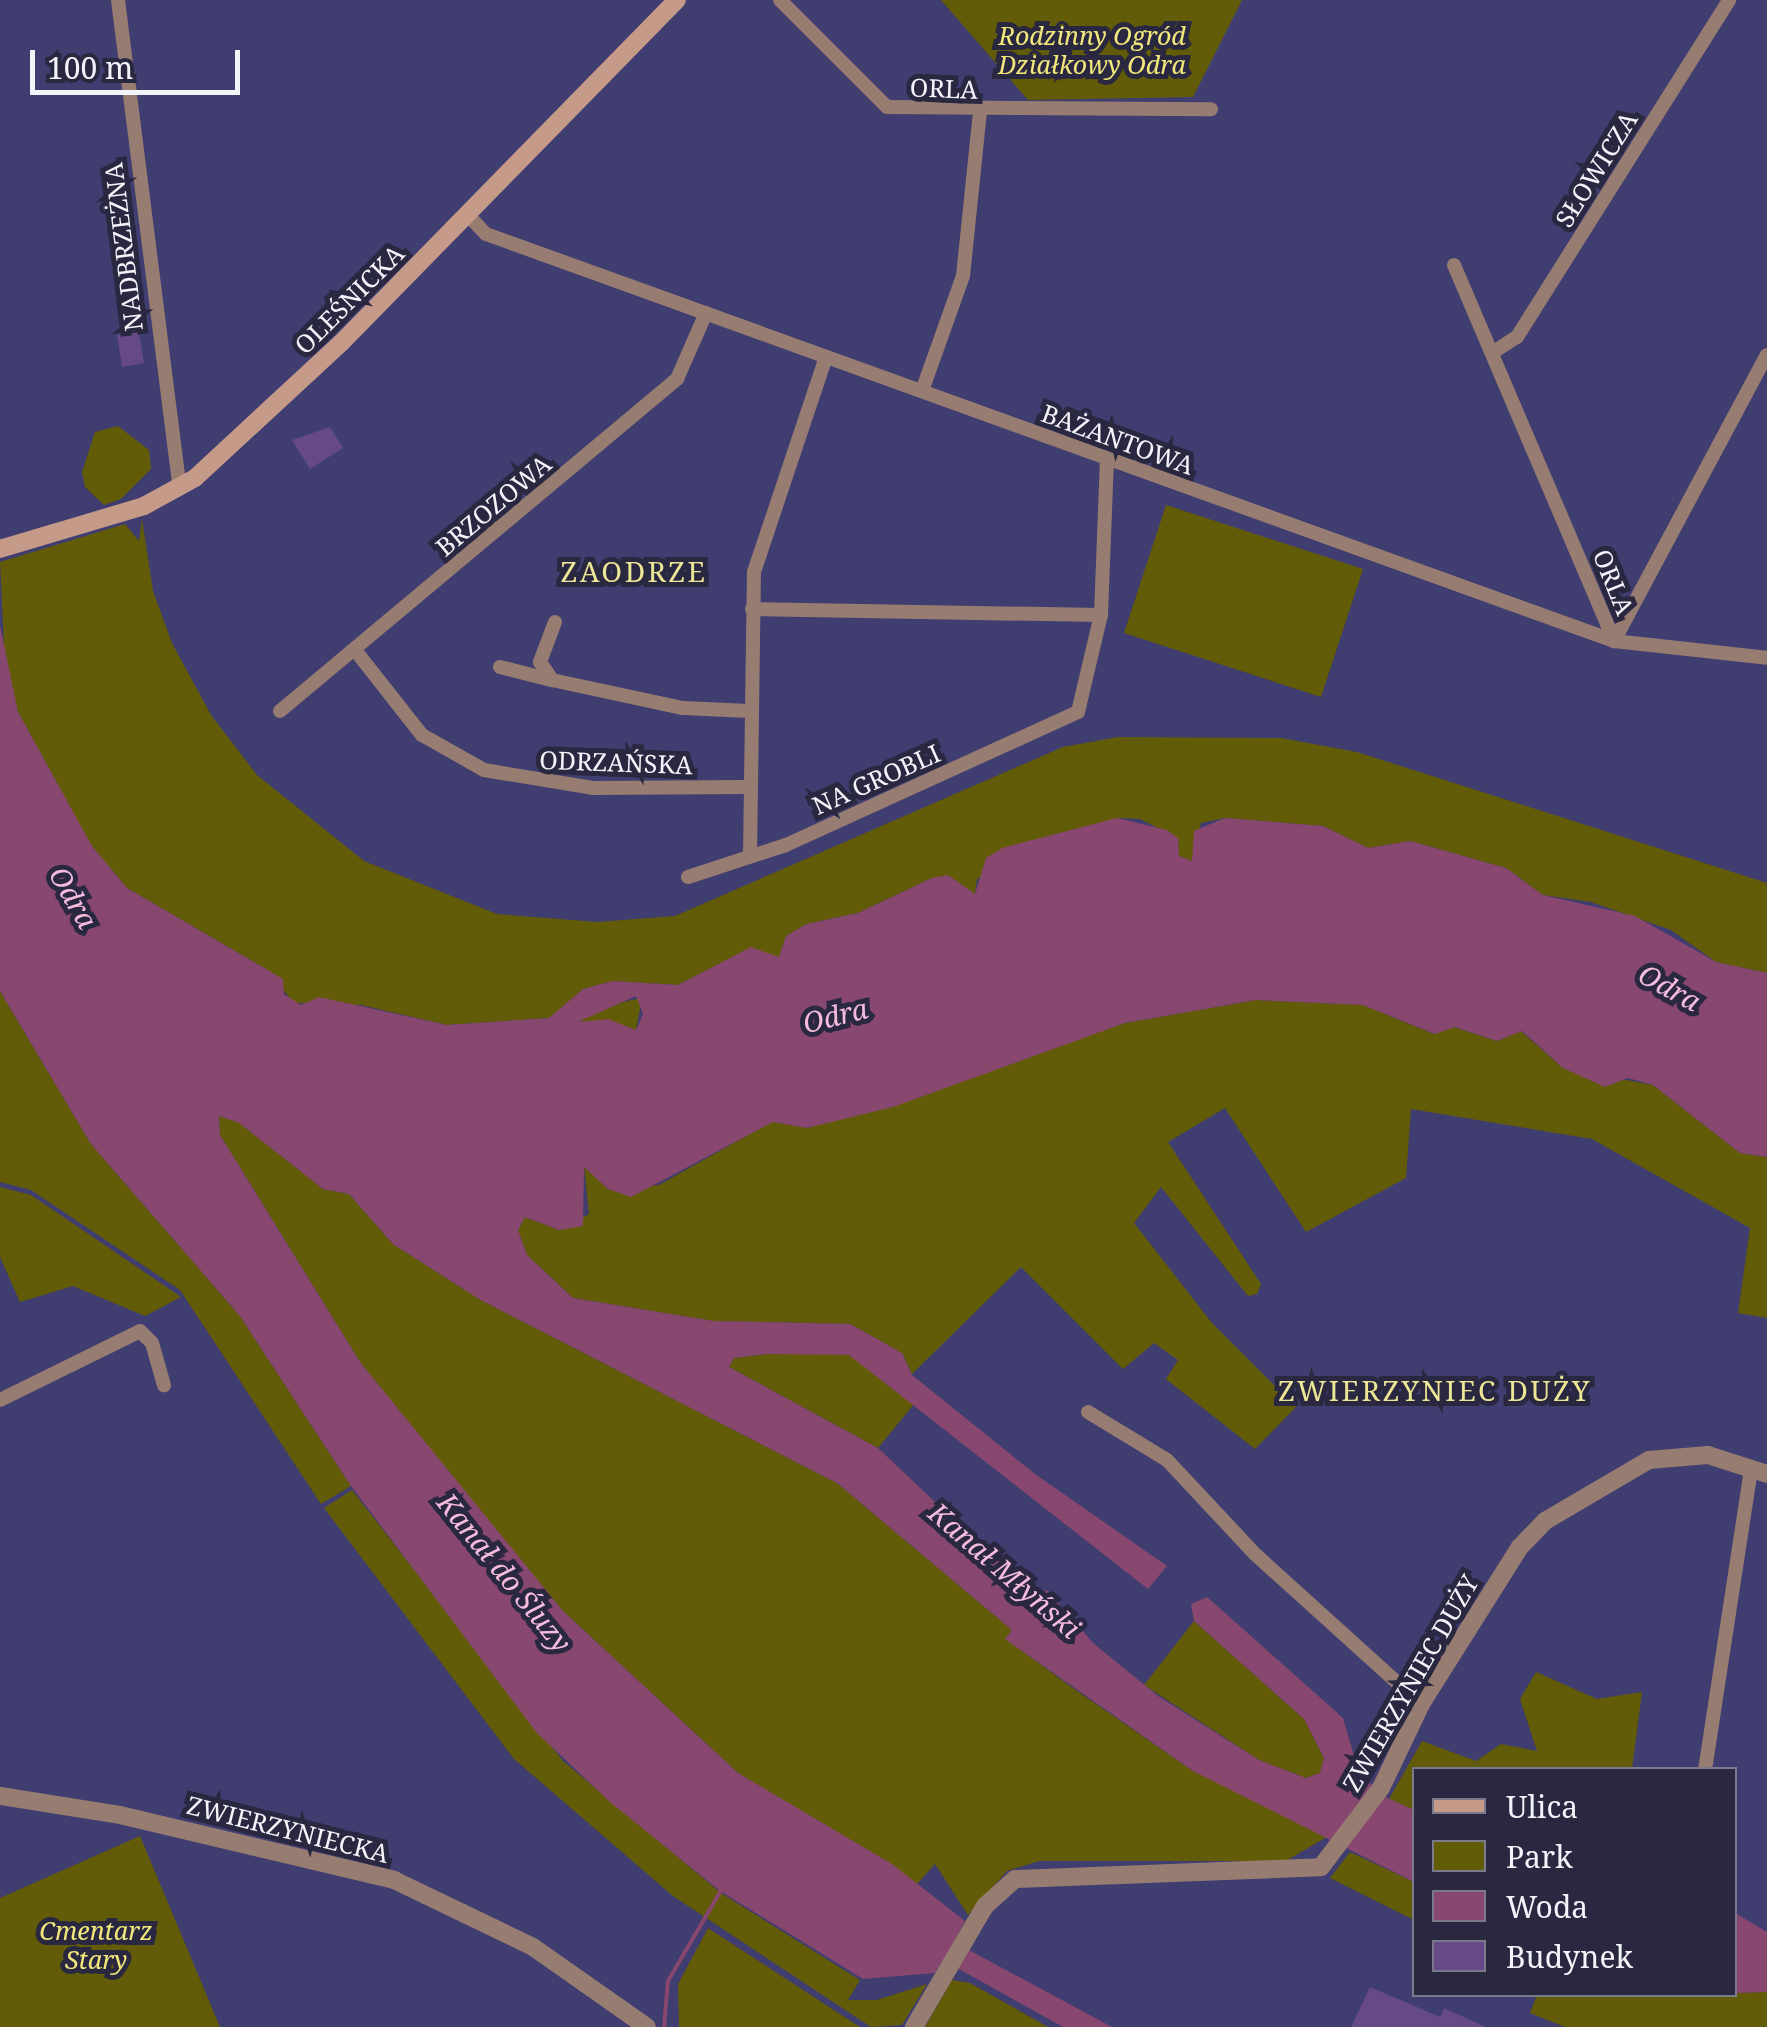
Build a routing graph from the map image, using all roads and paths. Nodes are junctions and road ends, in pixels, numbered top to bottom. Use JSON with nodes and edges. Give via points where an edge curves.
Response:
{"nodes":[{"id":1,"x":118,"y":0,"type":"edge"},
{"id":2,"x":678,"y":0,"type":"edge"},
{"id":3,"x":780,"y":0,"type":"edge"},
{"id":4,"x":1729,"y":0,"type":"edge"},
{"id":5,"x":1211,"y":109,"type":"dead end"},
{"id":6,"x":980,"y":112,"type":"junction"},
{"id":7,"x":468,"y":216,"type":"junction"},
{"id":8,"x":1454,"y":265,"type":"dead end"},
{"id":9,"x":706,"y":312,"type":"junction"},
{"id":10,"x":1492,"y":353,"type":"junction"},
{"id":11,"x":1767,"y":355,"type":"edge"},
{"id":12,"x":826,"y":356,"type":"junction"},
{"id":13,"x":922,"y":392,"type":"junction"},
{"id":14,"x":1107,"y":460,"type":"junction"},
{"id":15,"x":180,"y":488,"type":"junction"},
{"id":16,"x":0,"y":550,"type":"edge"},
{"id":17,"x":752,"y":609,"type":"junction"},
{"id":18,"x":1101,"y":615,"type":"junction"},
{"id":19,"x":556,"y":622,"type":"dead end"},
{"id":20,"x":1614,"y":641,"type":"junction"},
{"id":21,"x":356,"y":650,"type":"junction"},
{"id":22,"x":1767,"y":658,"type":"edge"},
{"id":23,"x":500,"y":666,"type":"dead end"},
{"id":24,"x":552,"y":680,"type":"junction"},
{"id":25,"x":280,"y":711,"type":"dead end"},
{"id":26,"x":749,"y":712,"type":"junction"},
{"id":27,"x":747,"y":787,"type":"junction"},
{"id":28,"x":750,"y":856,"type":"junction"},
{"id":29,"x":688,"y":877,"type":"dead end"},
{"id":30,"x":164,"y":1385,"type":"dead end"},
{"id":31,"x":0,"y":1400,"type":"edge"},
{"id":32,"x":1088,"y":1412,"type":"dead end"},
{"id":33,"x":1759,"y":1472,"type":"edge"},
{"id":34,"x":1420,"y":1704,"type":"junction"},
{"id":35,"x":1706,"y":1767,"type":"edge"},
{"id":36,"x":0,"y":1796,"type":"edge"},
{"id":37,"x":647,"y":2027,"type":"edge"},
{"id":38,"x":914,"y":2027,"type":"edge"}],
"edges":[{"from":1,"to":15,"type":"street","name":"NADBRZEŻNA"},
{"from":2,"to":7,"type":"main road","name":"OLEŚNICKA"},
{"from":3,"to":6,"type":"street","name":"ORLA","via":[[877,102]]},
{"from":4,"to":10,"type":"street","name":"SŁOWICZA","via":[[1517,337]]},
{"from":5,"to":6,"type":"street","name":"ORLA"},
{"from":6,"to":13,"type":"street","via":[[963,276]]},
{"from":7,"to":9,"type":"street","name":"BAŻANTOWA","via":[[486,234]]},
{"from":7,"to":15,"type":"main road","name":"OLEŚNICKA","via":[[256,426]]},
{"from":8,"to":10,"type":"street","name":"ORLA"},
{"from":9,"to":12,"type":"street","name":"BAŻANTOWA"},
{"from":9,"to":21,"type":"street","name":"BRZOZOWA","via":[[683,374]]},
{"from":10,"to":20,"type":"street","name":"ORLA"},
{"from":11,"to":20,"type":"street"},
{"from":12,"to":13,"type":"street","name":"BAŻANTOWA"},
{"from":12,"to":17,"type":"street","via":[[763,539]]},
{"from":13,"to":14,"type":"street","name":"BAŻANTOWA"},
{"from":14,"to":18,"type":"street"},
{"from":14,"to":20,"type":"street","name":"BAŻANTOWA"},
{"from":15,"to":16,"type":"main road","name":"OLEŚNICKA"},
{"from":17,"to":18,"type":"street"},
{"from":17,"to":26,"type":"street"},
{"from":18,"to":28,"type":"street","name":"NA GROBLI","via":[[1078,712]]},
{"from":19,"to":24,"type":"street","via":[[540,662]]},
{"from":20,"to":22,"type":"street","name":"BAŻANTOWA"},
{"from":21,"to":25,"type":"street","name":"BRZOZOWA"},
{"from":21,"to":27,"type":"street","name":"ODRZAŃSKA","via":[[422,735],[496,774],[593,788]]},
{"from":23,"to":24,"type":"street"},
{"from":24,"to":26,"type":"street","via":[[683,708]]},
{"from":26,"to":27,"type":"street"},
{"from":27,"to":28,"type":"street"},
{"from":28,"to":29,"type":"street","name":"NA GROBLI"},
{"from":30,"to":31,"type":"street","via":[[152,1343],[140,1331]]},
{"from":32,"to":34,"type":"street","via":[[1167,1460],[1256,1556]]},
{"from":33,"to":34,"type":"street","name":"ZWIERZYNIEC DUŻY","via":[[1678,1454],[1650,1460],[1574,1500],[1520,1548]]},
{"from":33,"to":35,"type":"street"},
{"from":34,"to":38,"type":"street","name":"ZWIERZYNIEC DUŻY","via":[[1382,1788],[1321,1867],[1015,1880],[974,1926]]},
{"from":36,"to":37,"type":"street","name":"ZWIERZYNIECKA","via":[[120,1815],[394,1880],[532,1947]]}]}
